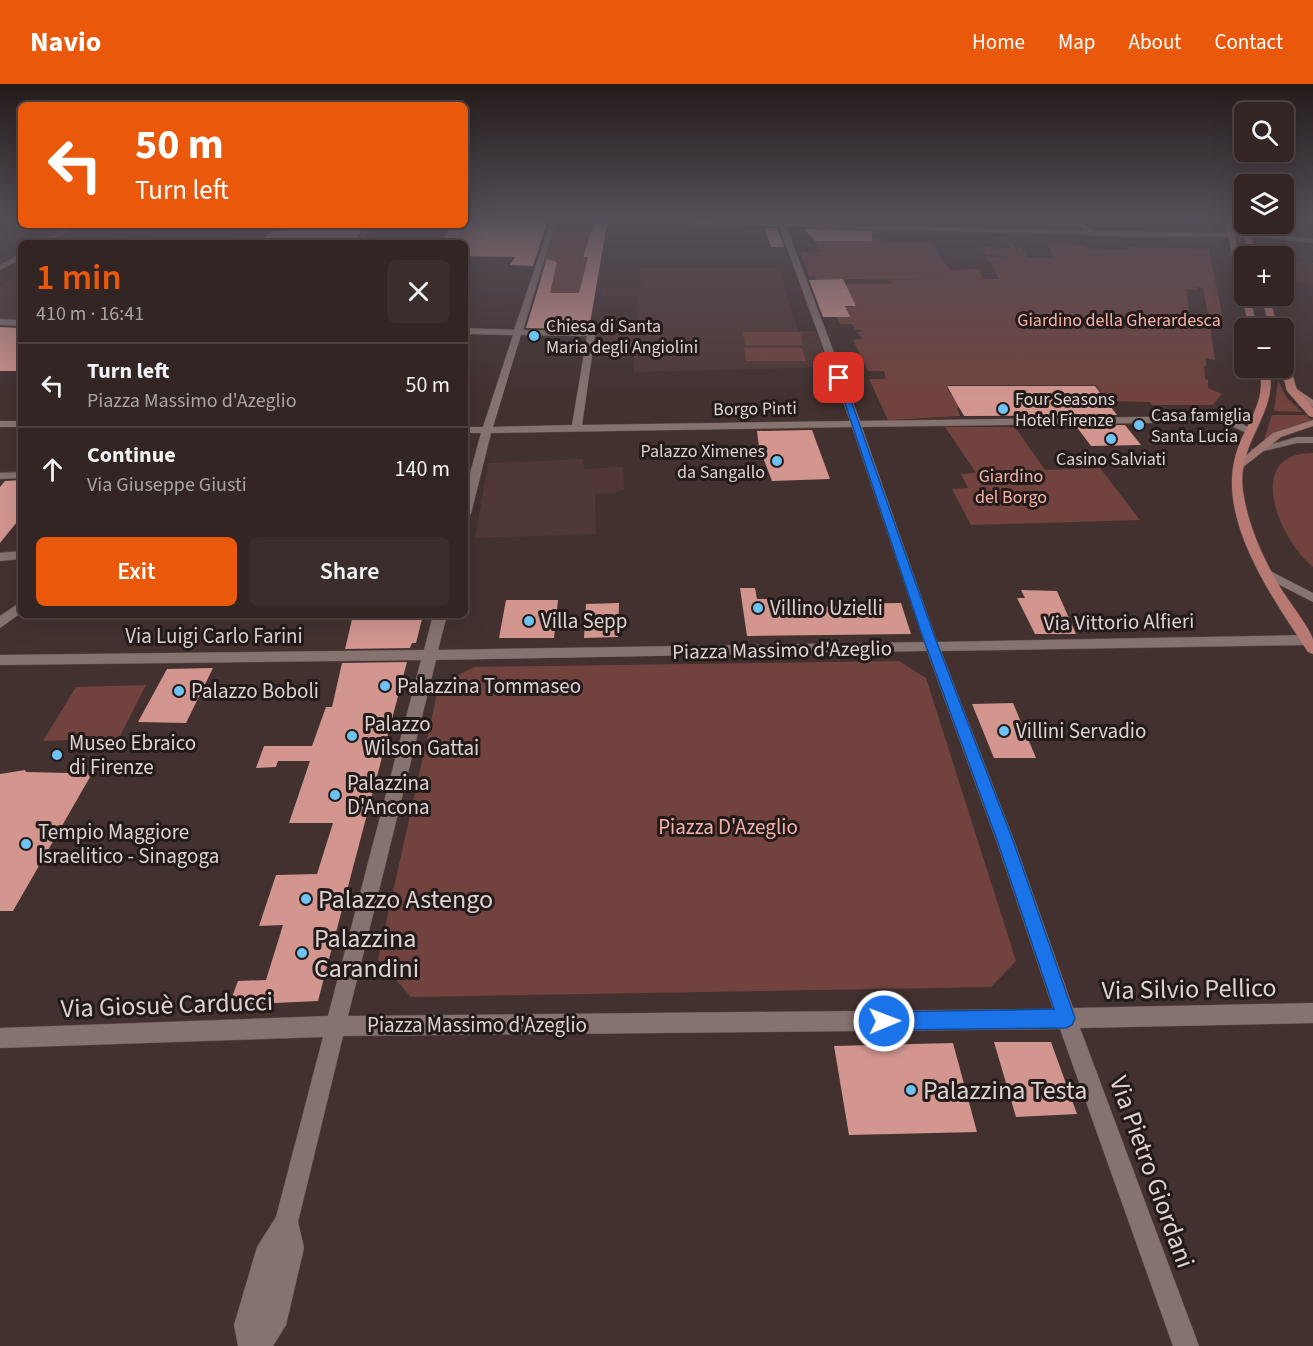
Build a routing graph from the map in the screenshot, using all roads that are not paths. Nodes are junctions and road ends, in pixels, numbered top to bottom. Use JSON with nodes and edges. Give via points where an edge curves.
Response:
{"nodes":[{"id":1,"x":535,"y":278,"type":"edge"},
{"id":2,"x":802,"y":278,"type":"edge"},
{"id":3,"x":0,"y":322,"type":"edge"},
{"id":4,"x":18,"y":323,"type":"edge"},
{"id":5,"x":468,"y":331,"type":"edge"},
{"id":6,"x":518,"y":332,"type":"junction"},
{"id":7,"x":1266,"y":378,"type":"edge"},
{"id":8,"x":1288,"y":378,"type":"edge"},
{"id":9,"x":1291,"y":389,"type":"junction"},
{"id":10,"x":1313,"y":404,"type":"edge"},
{"id":11,"x":1313,"y":414,"type":"edge"},
{"id":12,"x":1313,"y":423,"type":"edge"},
{"id":13,"x":0,"y":424,"type":"edge"},
{"id":14,"x":18,"y":424,"type":"edge"},
{"id":15,"x":856,"y":425,"type":"junction"},
{"id":16,"x":576,"y":429,"type":"junction"},
{"id":17,"x":468,"y":430,"type":"edge"},
{"id":18,"x":486,"y":430,"type":"junction"},
{"id":19,"x":1249,"y":431,"type":"junction"},
{"id":20,"x":1313,"y":440,"type":"edge"},
{"id":21,"x":1256,"y":450,"type":"junction"},
{"id":22,"x":1238,"y":466,"type":"junction"},
{"id":23,"x":18,"y":475,"type":"edge"},
{"id":24,"x":0,"y":476,"type":"edge"},
{"id":25,"x":468,"y":502,"type":"edge"},
{"id":26,"x":18,"y":555,"type":"edge"},
{"id":27,"x":0,"y":557,"type":"edge"},
{"id":28,"x":1266,"y":573,"type":"junction"},
{"id":29,"x":1313,"y":599,"type":"edge"},
{"id":30,"x":18,"y":608,"type":"edge"},
{"id":31,"x":439,"y":618,"type":"edge"},
{"id":32,"x":0,"y":623,"type":"edge"},
{"id":33,"x":1310,"y":644,"type":"edge"},
{"id":34,"x":933,"y":648,"type":"junction"},
{"id":35,"x":429,"y":656,"type":"junction"},
{"id":36,"x":0,"y":660,"type":"edge"},
{"id":37,"x":1313,"y":1013,"type":"edge"},
{"id":38,"x":1066,"y":1018,"type":"junction"},
{"id":39,"x":335,"y":1026,"type":"junction"},
{"id":40,"x":0,"y":1038,"type":"edge"},
{"id":41,"x":285,"y":1222,"type":"junction"},
{"id":42,"x":251,"y":1346,"type":"edge"},
{"id":43,"x":258,"y":1346,"type":"edge"},
{"id":44,"x":1186,"y":1346,"type":"edge"}],
"edges":[{"from":1,"to":6,"type":"street"},
{"from":2,"to":15,"type":"street"},
{"from":3,"to":4,"type":"street"},
{"from":5,"to":6,"type":"street"},
{"from":6,"to":16,"type":"street","via":[[591,334]]},
{"from":6,"to":18,"type":"street"},
{"from":7,"to":19,"type":"main road","via":[[1268,396]]},
{"from":8,"to":9,"type":"main road"},
{"from":9,"to":10,"type":"street"},
{"from":9,"to":11,"type":"main road"},
{"from":12,"to":21,"type":"street","via":[[1284,431]]},
{"from":13,"to":14,"type":"street"},
{"from":15,"to":16,"type":"street","name":"Borgo Pinti"},
{"from":15,"to":19,"type":"street","name":"Borgo Pinti","via":[[1226,420]]},
{"from":15,"to":34,"type":"street"},
{"from":16,"to":18,"type":"street","name":"Borgo Pinti"},
{"from":17,"to":18,"type":"street","name":"Borgo Pinti"},
{"from":18,"to":25,"type":"street"},
{"from":19,"to":22,"type":"main road"},
{"from":20,"to":21,"type":"street"},
{"from":21,"to":22,"type":"street"},
{"from":22,"to":28,"type":"main road","via":[[1239,504]]},
{"from":23,"to":24,"type":"street"},
{"from":26,"to":27,"type":"street"},
{"from":28,"to":29,"type":"street"},
{"from":28,"to":33,"type":"main road"},
{"from":30,"to":32,"type":"street"},
{"from":31,"to":35,"type":"street"},
{"from":33,"to":34,"type":"street","name":"Via Vittorio Alfieri"},
{"from":34,"to":35,"type":"street","name":"Piazza Massimo d'Azeglio"},
{"from":34,"to":38,"type":"street"},
{"from":35,"to":36,"type":"street","name":"Via Luigi Carlo Farini"},
{"from":35,"to":39,"type":"street","name":"Piazza Massimo d'Azeglio"},
{"from":37,"to":38,"type":"street","name":"Via Silvio Pellico"},
{"from":38,"to":39,"type":"street","name":"Piazza Massimo d'Azeglio"},
{"from":38,"to":44,"type":"street","name":"Via Pietro Giordani"},
{"from":39,"to":40,"type":"street","name":"Via Giosuè Carducci"},
{"from":39,"to":41,"type":"street"},
{"from":41,"to":42,"type":"street","via":[[269,1247],[247,1325]]},
{"from":41,"to":43,"type":"street","via":[[292,1248],[273,1325]]}]}
